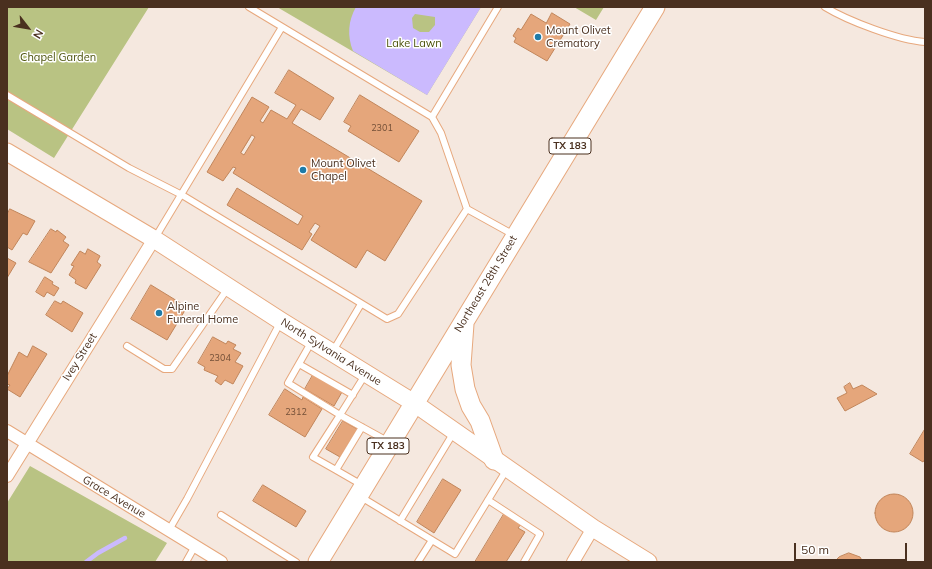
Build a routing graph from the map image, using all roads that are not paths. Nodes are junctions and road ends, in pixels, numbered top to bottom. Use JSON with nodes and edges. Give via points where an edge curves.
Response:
{"nodes":[{"id":1,"x":249,"y":7,"type":"edge"},
{"id":2,"x":498,"y":7,"type":"edge"},
{"id":3,"x":655,"y":7,"type":"edge"},
{"id":4,"x":825,"y":7,"type":"edge"},
{"id":5,"x":282,"y":27,"type":"junction"},
{"id":6,"x":925,"y":42,"type":"edge"},
{"id":7,"x":7,"y":95,"type":"edge"},
{"id":8,"x":432,"y":117,"type":"junction"},
{"id":9,"x":7,"y":152,"type":"edge"},
{"id":10,"x":182,"y":195,"type":"junction"},
{"id":11,"x":467,"y":208,"type":"junction"},
{"id":12,"x":515,"y":236,"type":"junction"},
{"id":13,"x":154,"y":239,"type":"junction"},
{"id":14,"x":229,"y":287,"type":"junction"},
{"id":15,"x":361,"y":304,"type":"junction"},
{"id":16,"x":465,"y":318,"type":"junction"},
{"id":17,"x":281,"y":321,"type":"junction"},
{"id":18,"x":313,"y":341,"type":"junction"},
{"id":19,"x":127,"y":346,"type":"dead end"},
{"id":20,"x":332,"y":352,"type":"junction"},
{"id":21,"x":299,"y":364,"type":"junction"},
{"id":22,"x":366,"y":373,"type":"junction"},
{"id":23,"x":353,"y":395,"type":"junction"},
{"id":24,"x":414,"y":403,"type":"junction"},
{"id":25,"x":340,"y":415,"type":"junction"},
{"id":26,"x":362,"y":427,"type":"junction"},
{"id":27,"x":7,"y":431,"type":"edge"},
{"id":28,"x":454,"y":432,"type":"junction"},
{"id":29,"x":27,"y":443,"type":"junction"},
{"id":30,"x":390,"y":443,"type":"junction"},
{"id":31,"x":500,"y":464,"type":"junction"},
{"id":32,"x":336,"y":470,"type":"junction"},
{"id":33,"x":7,"y":476,"type":"edge"},
{"id":34,"x":362,"y":491,"type":"junction"},
{"id":35,"x":488,"y":500,"type":"junction"},
{"id":36,"x":220,"y":515,"type":"dead end"},
{"id":37,"x":400,"y":521,"type":"junction"},
{"id":38,"x":593,"y":528,"type":"junction"},
{"id":39,"x":169,"y":530,"type":"junction"},
{"id":40,"x":432,"y":540,"type":"junction"},
{"id":41,"x":196,"y":546,"type":"junction"},
{"id":42,"x":186,"y":562,"type":"edge"},
{"id":43,"x":221,"y":562,"type":"edge"},
{"id":44,"x":296,"y":562,"type":"edge"},
{"id":45,"x":318,"y":562,"type":"edge"},
{"id":46,"x":418,"y":562,"type":"edge"},
{"id":47,"x":524,"y":562,"type":"edge"},
{"id":48,"x":573,"y":562,"type":"edge"},
{"id":49,"x":648,"y":562,"type":"edge"}],
"edges":[{"from":1,"to":5,"type":"lane"},
{"from":2,"to":8,"type":"lane"},
{"from":3,"to":12,"type":"main road","name":"Northeast 28th Street","number":"TX 183"},
{"from":4,"to":6,"type":"lane","via":[[838,15],[910,41]]},
{"from":5,"to":8,"type":"lane"},
{"from":5,"to":10,"type":"lane"},
{"from":7,"to":10,"type":"lane","via":[[129,168]]},
{"from":8,"to":11,"type":"lane","via":[[441,133]]},
{"from":9,"to":13,"type":"main road","name":"North Sylvania Avenue"},
{"from":10,"to":13,"type":"lane"},
{"from":10,"to":15,"type":"lane"},
{"from":11,"to":12,"type":"lane"},
{"from":11,"to":15,"type":"lane","via":[[398,314],[387,320]]},
{"from":12,"to":16,"type":"main road","name":"Northeast 28th Street","number":"TX 183"},
{"from":13,"to":14,"type":"main road","name":"North Sylvania Avenue"},
{"from":13,"to":29,"type":"street","name":"Ivey Street"},
{"from":14,"to":17,"type":"main road","name":"North Sylvania Avenue"},
{"from":14,"to":19,"type":"lane","via":[[172,369],[164,368]]},
{"from":15,"to":20,"type":"lane"},
{"from":16,"to":24,"type":"main road","name":"Northeast 28th Street","number":"TX 183"},
{"from":16,"to":31,"type":"main road","via":[[461,365],[465,389]]},
{"from":17,"to":18,"type":"main road","name":"North Sylvania Avenue"},
{"from":17,"to":39,"type":"lane"},
{"from":18,"to":20,"type":"main road","name":"North Sylvania Avenue"},
{"from":18,"to":21,"type":"lane"},
{"from":20,"to":22,"type":"main road","name":"North Sylvania Avenue"},
{"from":21,"to":23,"type":"lane"},
{"from":21,"to":25,"type":"lane","via":[[288,383]]},
{"from":22,"to":23,"type":"lane"},
{"from":22,"to":24,"type":"main road","name":"North Sylvania Avenue"},
{"from":23,"to":25,"type":"lane"},
{"from":24,"to":28,"type":"main road","name":"North Sylvania Avenue"},
{"from":24,"to":30,"type":"main road","name":"Northeast 28th Street","number":"TX 183"},
{"from":25,"to":26,"type":"lane"},
{"from":25,"to":32,"type":"lane","via":[[313,457]]},
{"from":26,"to":30,"type":"lane"},
{"from":26,"to":32,"type":"lane"},
{"from":27,"to":29,"type":"street","name":"Grace Avenue"},
{"from":28,"to":31,"type":"main road","name":"North Sylvania Avenue"},
{"from":28,"to":37,"type":"lane"},
{"from":29,"to":33,"type":"street","name":"Ivey Street"},
{"from":29,"to":39,"type":"street","name":"Grace Avenue"},
{"from":30,"to":34,"type":"main road","name":"Northeast 28th Street","number":"TX 183"},
{"from":31,"to":35,"type":"lane"},
{"from":31,"to":38,"type":"main road","name":"North Sylvania Avenue"},
{"from":32,"to":34,"type":"lane"},
{"from":34,"to":37,"type":"lane"},
{"from":34,"to":45,"type":"main road","name":"Northeast 28th Street","number":"TX 183"},
{"from":35,"to":40,"type":"lane","via":[[455,554]]},
{"from":35,"to":47,"type":"lane","via":[[540,534]]},
{"from":36,"to":44,"type":"lane"},
{"from":37,"to":40,"type":"lane"},
{"from":38,"to":48,"type":"street"},
{"from":38,"to":49,"type":"main road","name":"North Sylvania Avenue"},
{"from":39,"to":41,"type":"street","name":"Grace Avenue"},
{"from":40,"to":46,"type":"lane"},
{"from":41,"to":42,"type":"lane"},
{"from":41,"to":43,"type":"street","name":"Grace Avenue"}]}
